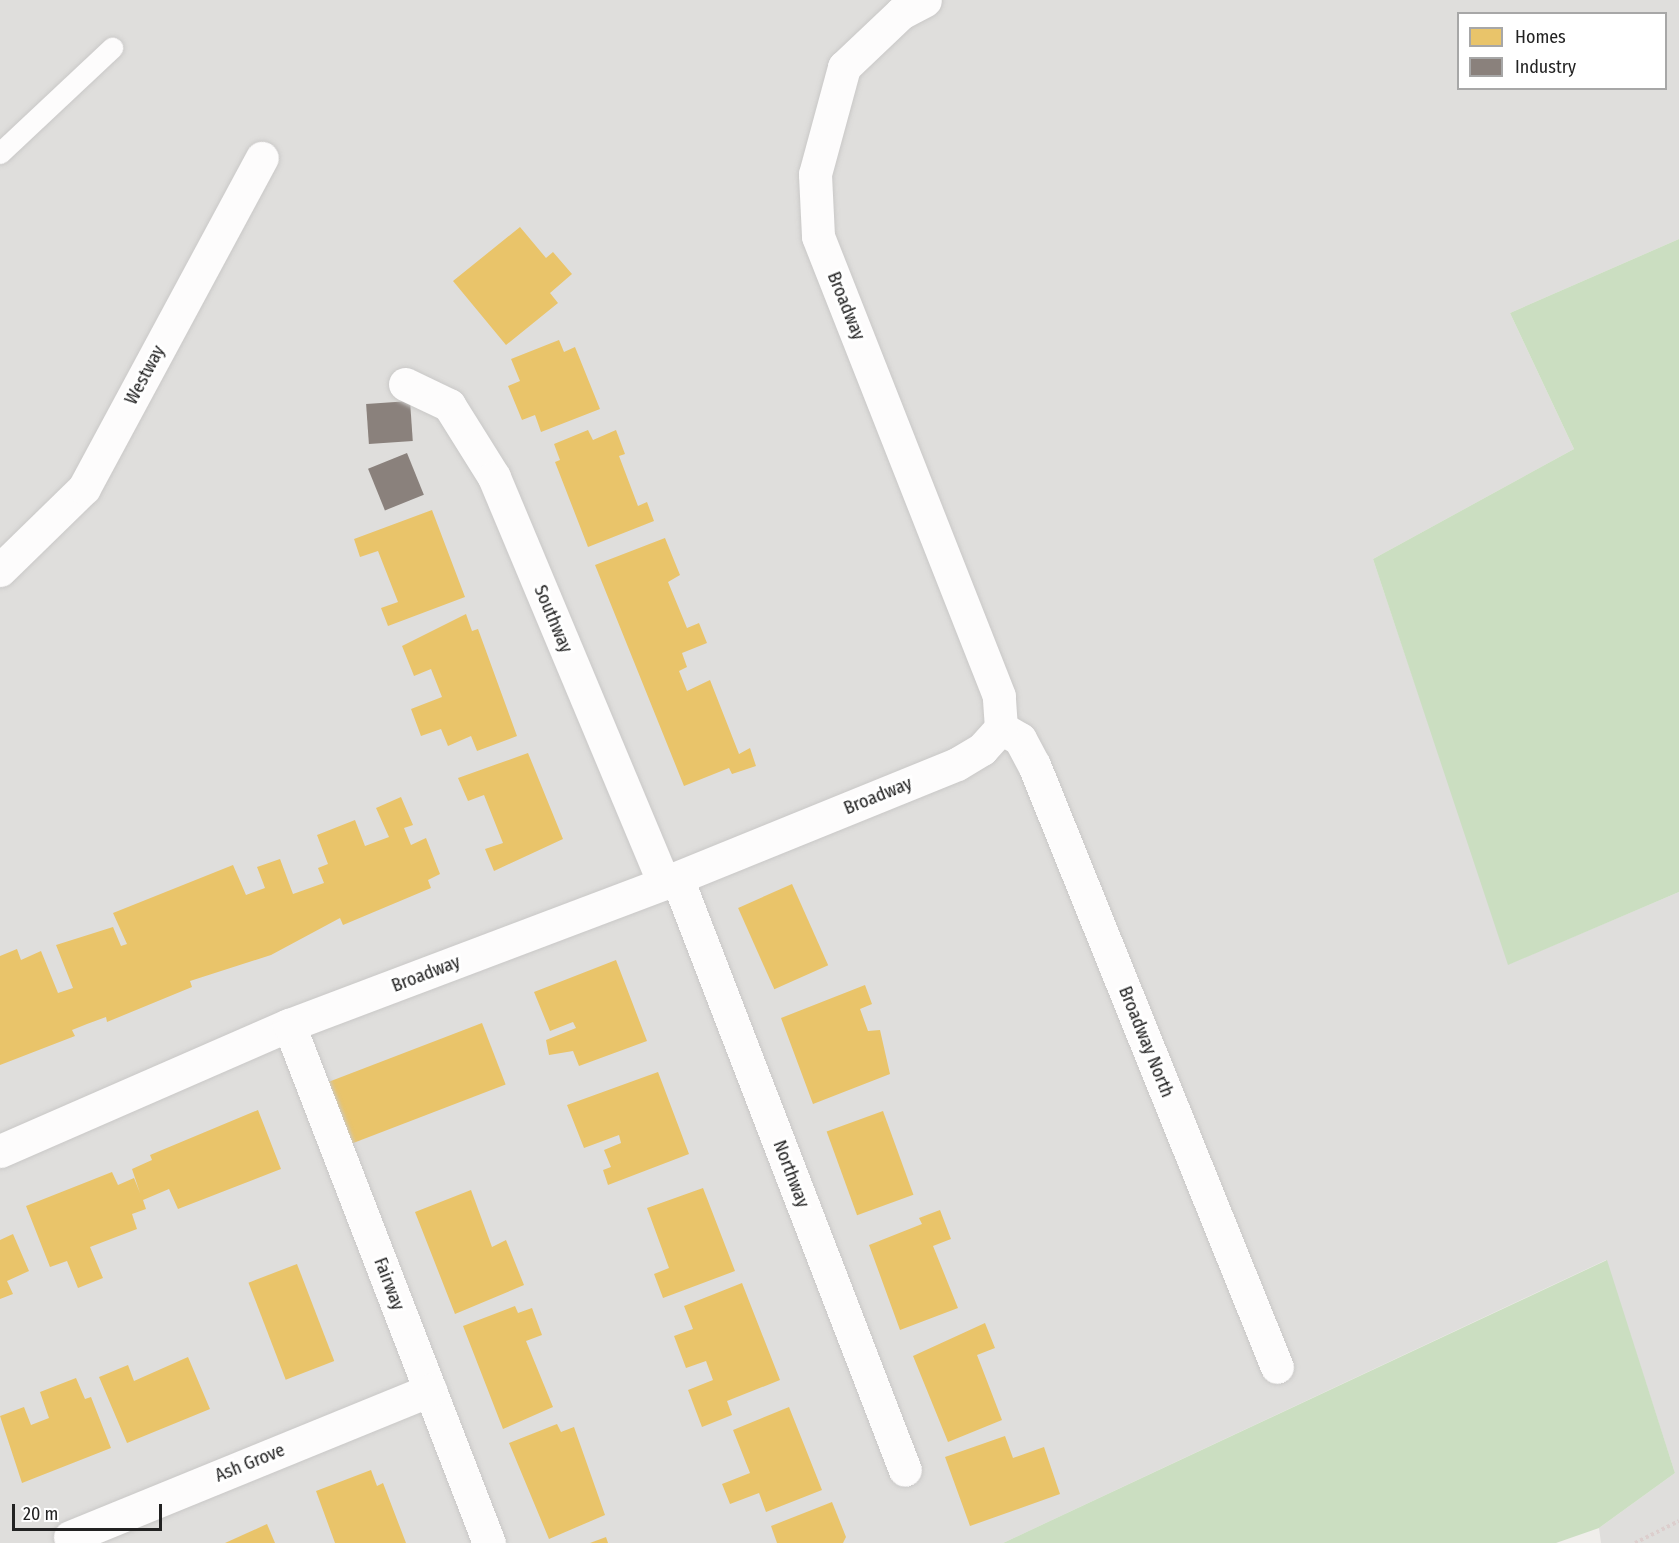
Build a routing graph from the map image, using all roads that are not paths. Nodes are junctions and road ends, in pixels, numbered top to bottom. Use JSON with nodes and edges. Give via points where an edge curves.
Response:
{"nodes":[{"id":1,"x":925,"y":0,"type":"edge"},
{"id":2,"x":112,"y":48,"type":"dead end"},
{"id":3,"x":0,"y":153,"type":"edge"},
{"id":4,"x":262,"y":158,"type":"dead end"},
{"id":5,"x":405,"y":384,"type":"dead end"},
{"id":6,"x":0,"y":570,"type":"edge"},
{"id":7,"x":1001,"y":728,"type":"junction"},
{"id":8,"x":671,"y":881,"type":"junction"},
{"id":9,"x":289,"y":1026,"type":"junction"},
{"id":10,"x":0,"y":1151,"type":"edge"},
{"id":11,"x":1277,"y":1367,"type":"dead end"},
{"id":12,"x":430,"y":1390,"type":"junction"},
{"id":13,"x":905,"y":1470,"type":"dead end"},
{"id":14,"x":70,"y":1537,"type":"dead end"},
{"id":15,"x":489,"y":1543,"type":"edge"}],
"edges":[{"from":1,"to":7,"type":"street","name":"Broadway","via":[[901,13],[844,68],[815,174],[818,236],[999,696]]},
{"from":2,"to":3,"type":"lane"},
{"from":4,"to":6,"type":"street","name":"Westway","via":[[84,488]]},
{"from":5,"to":8,"type":"street","name":"Southway","via":[[449,405],[494,477]]},
{"from":7,"to":8,"type":"street","name":"Broadway","via":[[982,749],[957,764]]},
{"from":7,"to":11,"type":"street","name":"Broadway North","via":[[1020,739],[1034,765]]},
{"from":8,"to":9,"type":"street","name":"Broadway"},
{"from":8,"to":13,"type":"street","name":"Northway"},
{"from":9,"to":10,"type":"street","name":"Broadway"},
{"from":9,"to":12,"type":"street","name":"Fairway"},
{"from":12,"to":14,"type":"street","name":"Ash Grove"},
{"from":12,"to":15,"type":"street","name":"Fairway"}]}
